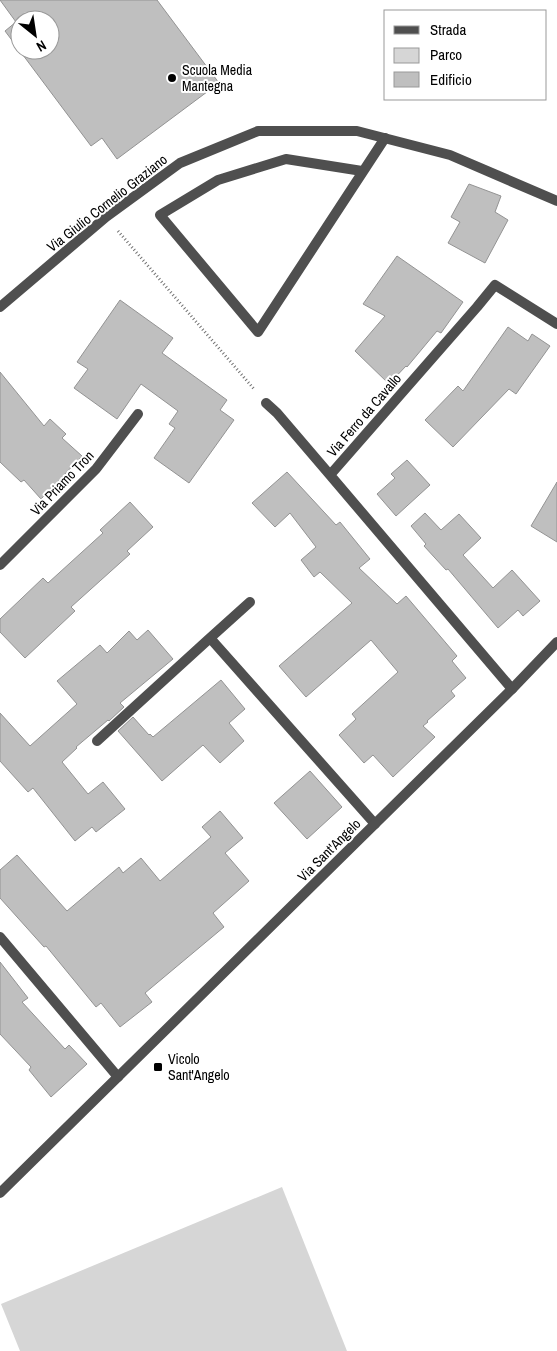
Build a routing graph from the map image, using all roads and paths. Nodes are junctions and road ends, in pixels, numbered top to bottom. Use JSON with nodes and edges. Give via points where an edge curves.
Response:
{"nodes":[{"id":1,"x":384,"y":138,"type":"junction"},
{"id":2,"x":362,"y":170,"type":"junction"},
{"id":3,"x":557,"y":201,"type":"edge"},
{"id":4,"x":106,"y":217,"type":"junction"},
{"id":5,"x":0,"y":308,"type":"edge"},
{"id":6,"x":557,"y":324,"type":"edge"},
{"id":7,"x":266,"y":403,"type":"joint"},
{"id":8,"x":138,"y":414,"type":"dead end"},
{"id":9,"x":330,"y":475,"type":"junction"},
{"id":10,"x":0,"y":565,"type":"edge"},
{"id":11,"x":250,"y":602,"type":"dead end"},
{"id":12,"x":210,"y":638,"type":"junction"},
{"id":13,"x":557,"y":642,"type":"edge"},
{"id":14,"x":512,"y":689,"type":"junction"},
{"id":15,"x":97,"y":741,"type":"dead end"},
{"id":16,"x":374,"y":824,"type":"junction"},
{"id":17,"x":0,"y":937,"type":"edge"},
{"id":18,"x":118,"y":1077,"type":"junction"},
{"id":19,"x":0,"y":1193,"type":"edge"}],
"edges":[{"from":1,"to":2,"type":"street"},
{"from":1,"to":3,"type":"street","name":"Via Giulio Cornelio Graziano","via":[[450,154]]},
{"from":1,"to":4,"type":"street","name":"Via Giulio Cornelio Graziano","via":[[357,131],[258,131],[180,163]]},
{"from":2,"to":2,"type":"street","via":[[258,332],[160,215],[218,180],[286,159]]},
{"from":4,"to":5,"type":"street","name":"Via Giulio Cornelio Graziano"},
{"from":4,"to":7,"type":"path"},
{"from":6,"to":9,"type":"street","name":"Via Ferro da Cavallo","via":[[495,285]]},
{"from":7,"to":9,"type":"street"},
{"from":8,"to":10,"type":"street","name":"Via Priamo Tron","via":[[96,469]]},
{"from":9,"to":14,"type":"street","name":"Via Ferro da Cavallo"},
{"from":11,"to":12,"type":"street"},
{"from":12,"to":15,"type":"street"},
{"from":12,"to":16,"type":"street"},
{"from":13,"to":14,"type":"street","name":"Via Sant'Angelo"},
{"from":14,"to":16,"type":"street","name":"Via Sant'Angelo"},
{"from":16,"to":18,"type":"street","name":"Via Sant'Angelo"},
{"from":17,"to":18,"type":"street"},
{"from":18,"to":19,"type":"street","name":"Via Sant'Angelo"}]}
